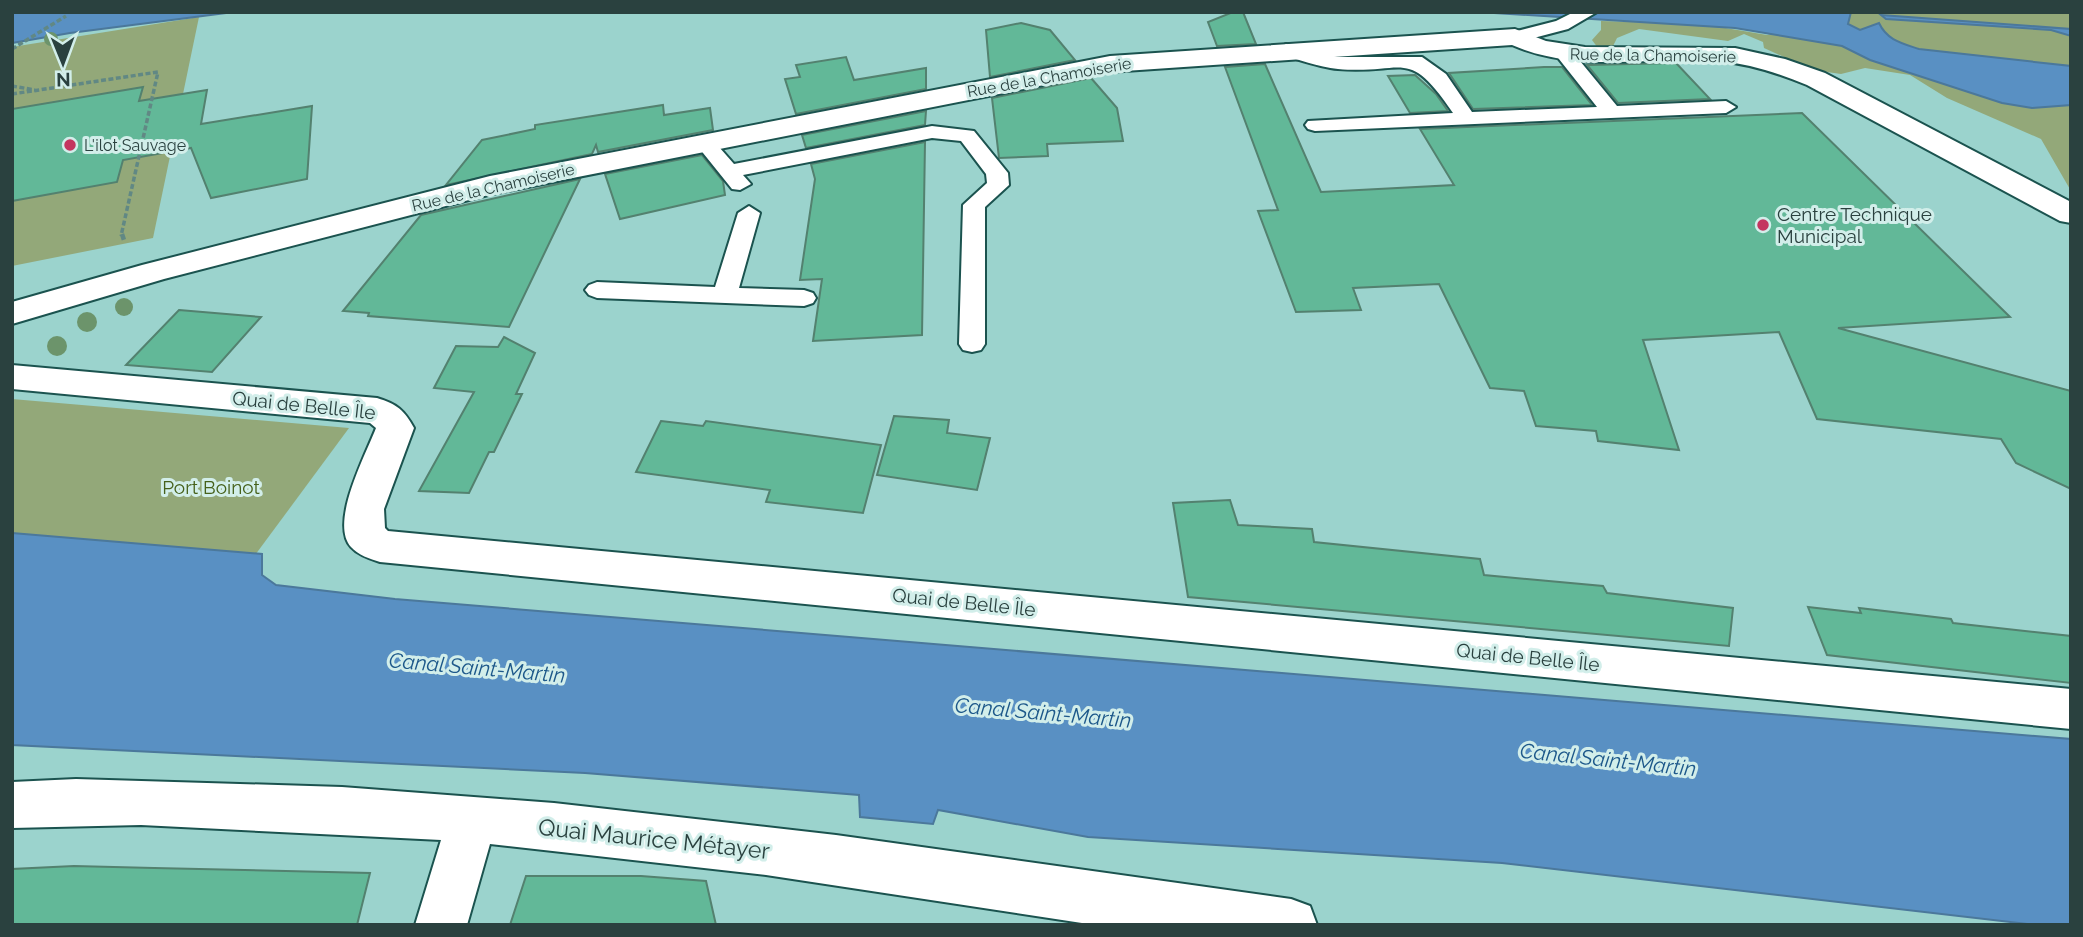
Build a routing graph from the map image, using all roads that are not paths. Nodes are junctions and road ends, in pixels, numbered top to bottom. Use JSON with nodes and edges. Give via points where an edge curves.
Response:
{"nodes":[{"id":1,"x":1588,"y":12,"type":"edge"},
{"id":2,"x":1515,"y":37,"type":"junction"},
{"id":3,"x":1286,"y":50,"type":"junction"},
{"id":4,"x":1564,"y":54,"type":"junction"},
{"id":5,"x":1726,"y":107,"type":"dead end"},
{"id":6,"x":1612,"y":112,"type":"junction"},
{"id":7,"x":1466,"y":118,"type":"junction"},
{"id":8,"x":1315,"y":125,"type":"dead end"},
{"id":9,"x":705,"y":143,"type":"junction"},
{"id":10,"x":749,"y":213,"type":"dead end"},
{"id":11,"x":2071,"y":214,"type":"edge"},
{"id":12,"x":597,"y":290,"type":"dead end"},
{"id":13,"x":725,"y":294,"type":"junction"},
{"id":14,"x":804,"y":298,"type":"dead end"},
{"id":15,"x":12,"y":313,"type":"edge"},
{"id":16,"x":972,"y":344,"type":"dead end"},
{"id":17,"x":12,"y":377,"type":"edge"},
{"id":18,"x":2071,"y":709,"type":"edge"},
{"id":19,"x":12,"y":806,"type":"edge"},
{"id":20,"x":472,"y":820,"type":"junction"},
{"id":21,"x":441,"y":925,"type":"edge"},
{"id":22,"x":1291,"y":925,"type":"edge"}],
"edges":[{"from":1,"to":2,"type":"lane","via":[[1562,25]]},
{"from":2,"to":3,"type":"street","name":"Rue de la Chamoiserie"},
{"from":2,"to":4,"type":"street","name":"Rue de la Chamoiserie"},
{"from":3,"to":7,"type":"lane","via":[[1337,63],[1415,61],[1440,78]]},
{"from":3,"to":9,"type":"street","name":"Rue de la Chamoiserie","via":[[1110,64]]},
{"from":4,"to":6,"type":"lane"},
{"from":4,"to":11,"type":"street","name":"Rue de la Chamoiserie","via":[[1706,52],[1776,64],[1816,79]]},
{"from":5,"to":6,"type":"lane"},
{"from":6,"to":7,"type":"lane"},
{"from":7,"to":8,"type":"lane"},
{"from":9,"to":15,"type":"street","name":"Rue de la Chamoiserie","via":[[490,185]]},
{"from":9,"to":16,"type":"lane","via":[[734,178],[932,132],[967,135],[997,173],[998,184],[974,205]]},
{"from":10,"to":13,"type":"lane"},
{"from":12,"to":13,"type":"lane"},
{"from":13,"to":14,"type":"lane"},
{"from":17,"to":18,"type":"street","name":"Quai de Belle Île","via":[[377,411],[390,418],[395,428],[364,509],[365,536],[380,546]]},
{"from":19,"to":20,"type":"street","name":"Quai Maurice Métayer","via":[[247,806]]},
{"from":20,"to":21,"type":"street"},
{"from":20,"to":22,"type":"street","name":"Quai Maurice Métayer","via":[[824,858]]}]}
